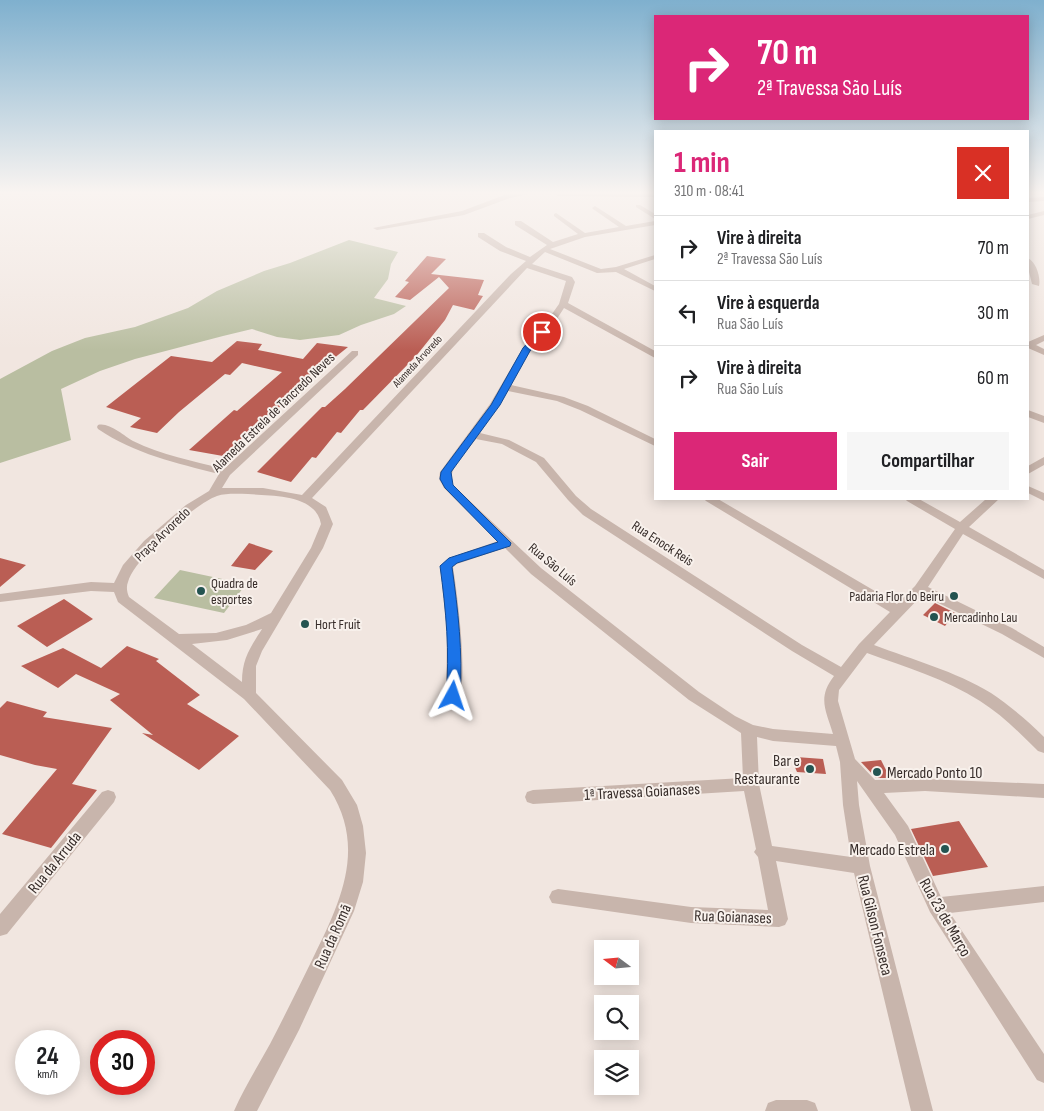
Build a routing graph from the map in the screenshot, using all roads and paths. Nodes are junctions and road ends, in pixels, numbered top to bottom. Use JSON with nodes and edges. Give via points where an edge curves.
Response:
{"nodes":[{"id":1,"x":498,"y":246,"type":"edge"},
{"id":2,"x":551,"y":246,"type":"edge"},
{"id":3,"x":548,"y":247,"type":"junction"},
{"id":4,"x":654,"y":257,"type":"edge"},
{"id":5,"x":528,"y":262,"type":"junction"},
{"id":6,"x":1029,"y":262,"type":"edge"},
{"id":7,"x":617,"y":269,"type":"junction"},
{"id":8,"x":1037,"y":287,"type":"edge"},
{"id":9,"x":654,"y":288,"type":"edge"},
{"id":10,"x":563,"y":304,"type":"junction"},
{"id":11,"x":1044,"y":338,"type":"edge"},
{"id":12,"x":1029,"y":345,"type":"edge"},
{"id":13,"x":1029,"y":345,"type":"edge"},
{"id":14,"x":1044,"y":352,"type":"edge"},
{"id":15,"x":355,"y":353,"type":"dead end"},
{"id":16,"x":654,"y":355,"type":"edge"},
{"id":17,"x":505,"y":388,"type":"junction"},
{"id":18,"x":1029,"y":413,"type":"edge"},
{"id":19,"x":1044,"y":420,"type":"edge"},
{"id":20,"x":102,"y":427,"type":"dead end"},
{"id":21,"x":474,"y":435,"type":"junction"},
{"id":22,"x":654,"y":443,"type":"edge"},
{"id":23,"x":1044,"y":460,"type":"edge"},
{"id":24,"x":1029,"y":470,"type":"edge"},
{"id":25,"x":226,"y":473,"type":"junction"},
{"id":26,"x":1029,"y":490,"type":"edge"},
{"id":27,"x":214,"y":493,"type":"junction"},
{"id":28,"x":1044,"y":498,"type":"edge"},
{"id":29,"x":305,"y":499,"type":"junction"},
{"id":30,"x":712,"y":500,"type":"edge"},
{"id":31,"x":913,"y":500,"type":"edge"},
{"id":32,"x":993,"y":500,"type":"edge"},
{"id":33,"x":962,"y":527,"type":"junction"},
{"id":34,"x":506,"y":543,"type":"junction"},
{"id":35,"x":1044,"y":575,"type":"edge"},
{"id":36,"x":120,"y":588,"type":"junction"},
{"id":37,"x":920,"y":588,"type":"junction"},
{"id":38,"x":0,"y":598,"type":"edge"},
{"id":39,"x":897,"y":610,"type":"junction"},
{"id":40,"x":276,"y":615,"type":"junction"},
{"id":41,"x":178,"y":640,"type":"junction"},
{"id":42,"x":864,"y":647,"type":"junction"},
{"id":43,"x":1044,"y":653,"type":"edge"},
{"id":44,"x":842,"y":675,"type":"junction"},
{"id":45,"x":249,"y":695,"type":"junction"},
{"id":46,"x":453,"y":696,"type":"dead end"},
{"id":47,"x":749,"y":730,"type":"junction"},
{"id":48,"x":842,"y":741,"type":"junction"},
{"id":49,"x":1044,"y":747,"type":"edge"},
{"id":50,"x":848,"y":762,"type":"junction"},
{"id":51,"x":751,"y":784,"type":"junction"},
{"id":52,"x":871,"y":787,"type":"junction"},
{"id":53,"x":1044,"y":791,"type":"edge"},
{"id":54,"x":108,"y":796,"type":"dead end"},
{"id":55,"x":534,"y":797,"type":"dead end"},
{"id":56,"x":763,"y":852,"type":"junction"},
{"id":57,"x":861,"y":866,"type":"junction"},
{"id":58,"x":1044,"y":894,"type":"edge"},
{"id":59,"x":558,"y":896,"type":"dead end"},
{"id":60,"x":936,"y":906,"type":"junction"},
{"id":61,"x":0,"y":928,"type":"edge"},
{"id":62,"x":1044,"y":1073,"type":"edge"},
{"id":63,"x":246,"y":1111,"type":"edge"},
{"id":64,"x":776,"y":1111,"type":"edge"},
{"id":65,"x":807,"y":1111,"type":"edge"},
{"id":66,"x":922,"y":1111,"type":"edge"}],
"edges":[{"from":1,"to":5,"type":"street"},
{"from":2,"to":3,"type":"street"},
{"from":3,"to":5,"type":"street","name":"Alameda Arvoredo"},
{"from":3,"to":7,"type":"street","via":[[595,270]]},
{"from":4,"to":7,"type":"street"},
{"from":5,"to":10,"type":"street","name":"Rua São Luís","via":[[571,281]]},
{"from":5,"to":29,"type":"street","name":"Alameda Arvoredo"},
{"from":6,"to":8,"type":"street"},
{"from":7,"to":9,"type":"street"},
{"from":10,"to":16,"type":"street"},
{"from":10,"to":17,"type":"street","name":"Rua São Luís","via":[[526,350]]},
{"from":11,"to":12,"type":"street"},
{"from":13,"to":14,"type":"street"},
{"from":15,"to":25,"type":"street","name":"Alameda Estrela de Tancredo Neves"},
{"from":17,"to":21,"type":"street","name":"Rua São Luís"},
{"from":17,"to":22,"type":"street","via":[[568,402]]},
{"from":18,"to":19,"type":"street"},
{"from":20,"to":25,"type":"street","via":[[140,449]]},
{"from":21,"to":34,"type":"street","name":"Rua São Luís","via":[[451,464],[445,479],[448,486]]},
{"from":21,"to":44,"type":"street","name":"Rua Enock Reis","via":[[505,442],[540,460],[587,512]]},
{"from":23,"to":24,"type":"street"},
{"from":25,"to":27,"type":"street","name":"Alameda Estrela de Tancredo Neves"},
{"from":26,"to":28,"type":"street"},
{"from":27,"to":29,"type":"street","name":"Praça Arvoredo","via":[[239,490]]},
{"from":27,"to":36,"type":"street","name":"Praça Arvoredo","via":[[190,506],[141,553],[123,575]]},
{"from":29,"to":40,"type":"street","via":[[322,509],[328,524]]},
{"from":30,"to":39,"type":"street"},
{"from":31,"to":33,"type":"street"},
{"from":32,"to":33,"type":"street","name":"Rua Gilson Fonseca"},
{"from":33,"to":35,"type":"street"},
{"from":33,"to":37,"type":"street","name":"Rua Gilson Fonseca"},
{"from":34,"to":46,"type":"street","via":[[446,566],[453,613]]},
{"from":34,"to":47,"type":"street","name":"Rua São Luís","via":[[536,571],[694,696]]},
{"from":36,"to":38,"type":"street","via":[[96,586]]},
{"from":36,"to":41,"type":"street","via":[[123,599],[133,609]]},
{"from":37,"to":39,"type":"street","name":"Rua Gilson Fonseca"},
{"from":37,"to":43,"type":"street"},
{"from":39,"to":42,"type":"street","name":"Rua Gilson Fonseca"},
{"from":40,"to":41,"type":"street","via":[[243,633]]},
{"from":40,"to":45,"type":"street","via":[[249,666]]},
{"from":41,"to":45,"type":"street"},
{"from":42,"to":44,"type":"street","name":"Rua Gilson Fonseca"},
{"from":42,"to":49,"type":"street","via":[[977,692],[1018,722]]},
{"from":44,"to":48,"type":"street","name":"Rua Gilson Fonseca","via":[[831,695],[831,702]]},
{"from":45,"to":63,"type":"street","name":"Rua da Romã","via":[[336,785],[349,805],[357,853],[346,911]]},
{"from":47,"to":48,"type":"street","name":"Rua São Luís"},
{"from":47,"to":51,"type":"street","name":"Rua Goianases"},
{"from":48,"to":50,"type":"street","name":"Rua Gilson Fonseca"},
{"from":50,"to":52,"type":"street","name":"Rua 23 de Março"},
{"from":50,"to":57,"type":"street","name":"Rua Gilson Fonseca"},
{"from":51,"to":55,"type":"street","name":"1ª Travessa Goianases"},
{"from":51,"to":56,"type":"street","name":"Rua Goianases"},
{"from":52,"to":53,"type":"street","via":[[933,785]]},
{"from":52,"to":60,"type":"street","name":"Rua 23 de Março","via":[[902,831]]},
{"from":54,"to":61,"type":"street","name":"Rua da Arruda"},
{"from":56,"to":57,"type":"street"},
{"from":56,"to":59,"type":"street","name":"Rua Goianases","via":[[779,919],[691,915]]},
{"from":57,"to":66,"type":"street","name":"Rua Gilson Fonseca"},
{"from":58,"to":60,"type":"street"},
{"from":60,"to":62,"type":"street","name":"Rua 23 de Março"},
{"from":64,"to":65,"type":"street"}]}
